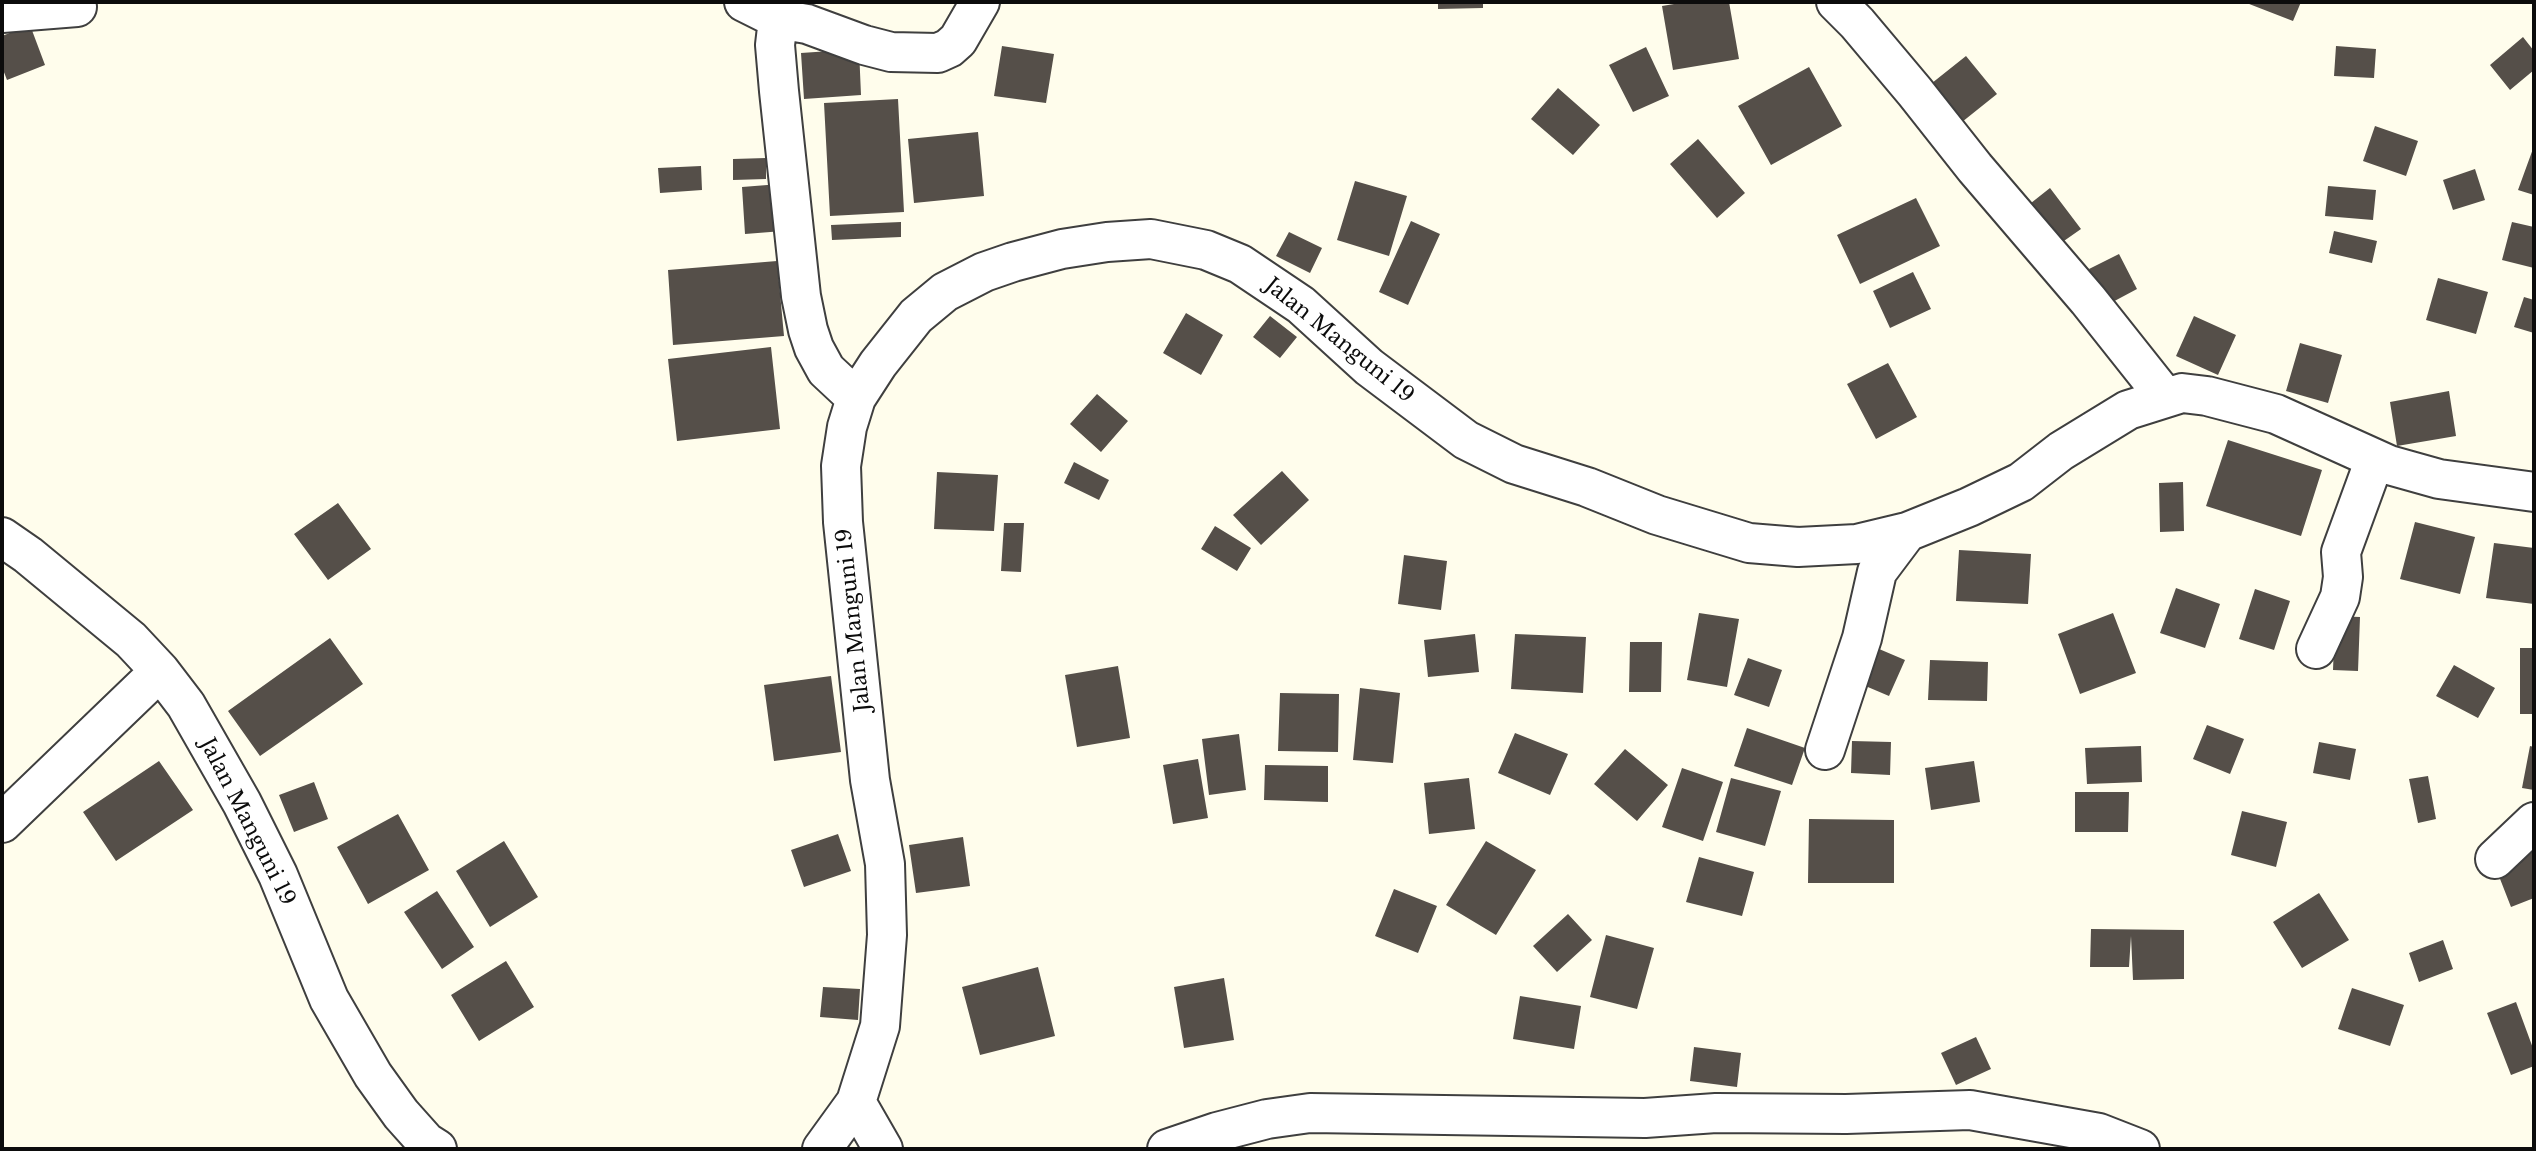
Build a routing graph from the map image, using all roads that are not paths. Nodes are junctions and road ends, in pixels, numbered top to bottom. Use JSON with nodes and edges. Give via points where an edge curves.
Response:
{"nodes":[{"id":1,"x":744,"y":2,"type":"edge"},
{"id":2,"x":981,"y":2,"type":"edge"},
{"id":3,"x":1836,"y":2,"type":"edge"},
{"id":4,"x":77,"y":7,"type":"dead end"},
{"id":5,"x":2,"y":12,"type":"edge"},
{"id":6,"x":779,"y":19,"type":"junction"},
{"id":7,"x":2165,"y":397,"type":"junction"},
{"id":8,"x":856,"y":398,"type":"junction"},
{"id":9,"x":2375,"y":458,"type":"junction"},
{"id":10,"x":2534,"y":492,"type":"edge"},
{"id":11,"x":1907,"y":532,"type":"junction"},
{"id":12,"x":2,"y":537,"type":"edge"},
{"id":13,"x":2316,"y":649,"type":"dead end"},
{"id":14,"x":160,"y":671,"type":"junction"},
{"id":15,"x":1825,"y":750,"type":"dead end"},
{"id":16,"x":2534,"y":822,"type":"edge"},
{"id":17,"x":2,"y":823,"type":"edge"},
{"id":18,"x":2495,"y":859,"type":"dead end"},
{"id":19,"x":856,"y":1102,"type":"junction"},
{"id":20,"x":437,"y":1149,"type":"edge"},
{"id":21,"x":822,"y":1149,"type":"edge"},
{"id":22,"x":883,"y":1149,"type":"edge"},
{"id":23,"x":1167,"y":1149,"type":"edge"},
{"id":24,"x":2140,"y":1149,"type":"edge"}],
"edges":[{"from":1,"to":6,"type":"street"},
{"from":2,"to":6,"type":"street","via":[[958,40],[938,53],[891,52]]},
{"from":3,"to":7,"type":"street"},
{"from":4,"to":5,"type":"street"},
{"from":6,"to":8,"type":"street","via":[[775,45],[804,307],[814,348],[826,370]]},
{"from":7,"to":9,"type":"street","name":"Jalan Manguni 19","via":[[2182,393],[2207,396],[2276,414]]},
{"from":7,"to":11,"type":"street","name":"Jalan Manguni 19","via":[[2128,410],[2021,482]]},
{"from":8,"to":11,"type":"street","name":"Jalan Manguni 19","via":[[916,316],[945,292],[984,272],[1026,259],[1107,242],[1151,239],[1206,250],[1240,264],[1301,305],[1421,408],[1466,440],[1514,464],[1749,543],[1798,547],[1857,544]]},
{"from":8,"to":19,"type":"street","name":"Jalan Manguni 19","via":[[841,466],[843,522],[870,780],[885,863],[887,935],[880,1026]]},
{"from":9,"to":10,"type":"street","name":"Jalan Manguni 19","via":[[2439,479]]},
{"from":9,"to":13,"type":"street","via":[[2341,552],[2340,597]]},
{"from":11,"to":15,"type":"street","via":[[1877,572],[1862,638]]},
{"from":12,"to":14,"type":"street","name":"Jalan Manguni 19","via":[[131,640]]},
{"from":14,"to":17,"type":"street"},
{"from":14,"to":20,"type":"street","name":"Jalan Manguni 19","via":[[186,705],[242,803],[278,875],[329,999],[373,1075],[401,1114]]},
{"from":16,"to":18,"type":"street"},
{"from":19,"to":21,"type":"street","name":"Jalan Manguni 19"},
{"from":19,"to":22,"type":"street"},
{"from":23,"to":24,"type":"street","via":[[1267,1119],[1310,1113],[1645,1118],[1970,1110],[2099,1133]]}]}
